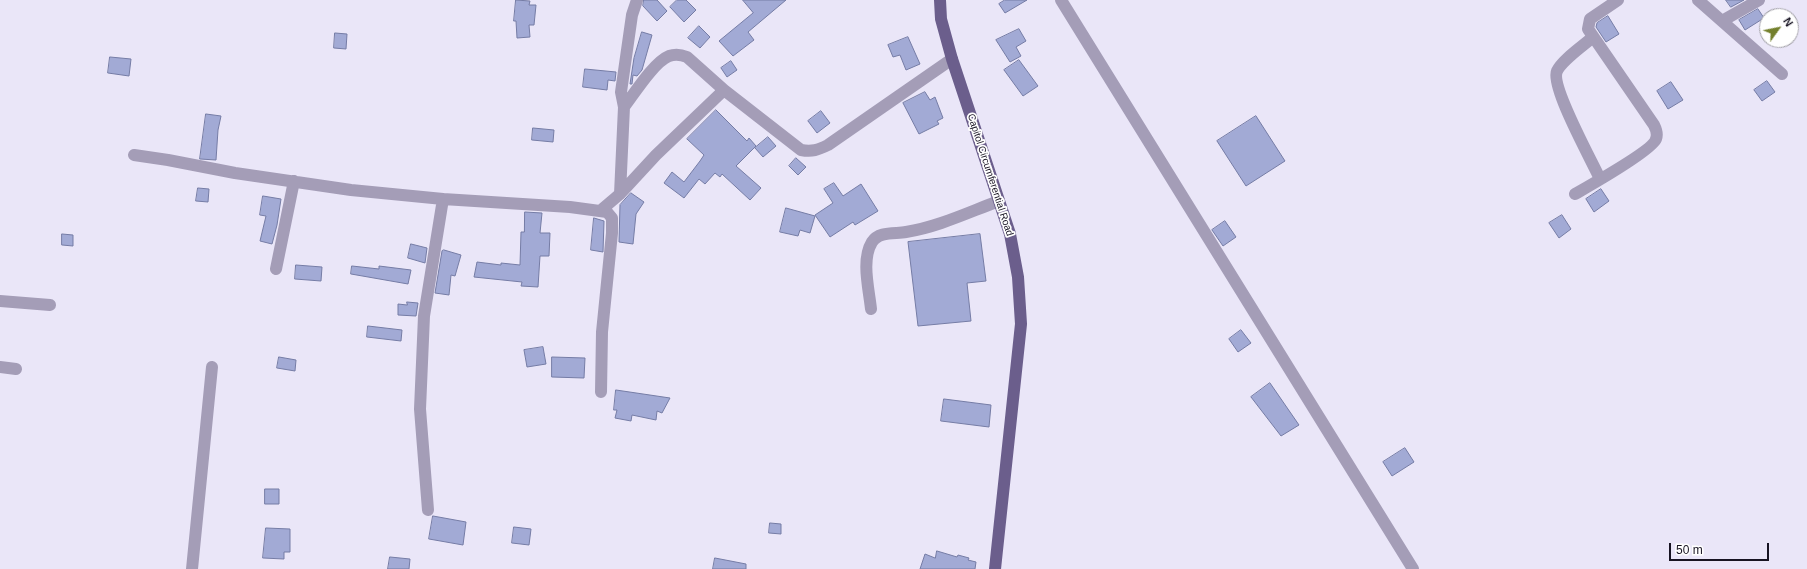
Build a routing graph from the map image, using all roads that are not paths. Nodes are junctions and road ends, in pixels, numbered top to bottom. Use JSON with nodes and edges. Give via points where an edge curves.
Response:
{"nodes":[{"id":1,"x":637,"y":0,"type":"edge"},
{"id":2,"x":940,"y":0,"type":"edge"},
{"id":3,"x":1061,"y":0,"type":"edge"},
{"id":4,"x":1618,"y":0,"type":"edge"},
{"id":5,"x":1698,"y":0,"type":"edge"},
{"id":6,"x":1759,"y":0,"type":"edge"},
{"id":7,"x":1722,"y":21,"type":"junction"},
{"id":8,"x":1593,"y":37,"type":"junction"},
{"id":9,"x":952,"y":59,"type":"junction"},
{"id":10,"x":1782,"y":74,"type":"dead end"},
{"id":11,"x":724,"y":90,"type":"junction"},
{"id":12,"x":624,"y":107,"type":"junction"},
{"id":13,"x":134,"y":155,"type":"dead end"},
{"id":14,"x":1600,"y":179,"type":"junction"},
{"id":15,"x":294,"y":181,"type":"junction"},
{"id":16,"x":620,"y":194,"type":"junction"},
{"id":17,"x":1575,"y":194,"type":"dead end"},
{"id":18,"x":443,"y":200,"type":"junction"},
{"id":19,"x":999,"y":201,"type":"junction"},
{"id":20,"x":600,"y":211,"type":"junction"},
{"id":21,"x":276,"y":269,"type":"dead end"},
{"id":22,"x":0,"y":301,"type":"edge"},
{"id":23,"x":50,"y":305,"type":"dead end"},
{"id":24,"x":871,"y":309,"type":"dead end"},
{"id":25,"x":0,"y":367,"type":"edge"},
{"id":26,"x":212,"y":367,"type":"dead end"},
{"id":27,"x":16,"y":369,"type":"dead end"},
{"id":28,"x":601,"y":392,"type":"dead end"},
{"id":29,"x":428,"y":510,"type":"dead end"},
{"id":30,"x":192,"y":569,"type":"edge"},
{"id":31,"x":995,"y":569,"type":"edge"},
{"id":32,"x":1413,"y":569,"type":"edge"}],
"edges":[{"from":1,"to":12,"type":"street","via":[[632,15],[621,92]]},
{"from":2,"to":9,"type":"main road","name":"Capitol Circumferential Road","via":[[941,19]]},
{"from":3,"to":32,"type":"street"},
{"from":4,"to":8,"type":"street","via":[[1590,19],[1588,29]]},
{"from":5,"to":7,"type":"street"},
{"from":6,"to":7,"type":"street"},
{"from":7,"to":10,"type":"street"},
{"from":8,"to":14,"type":"street","via":[[1560,66],[1556,72],[1556,80],[1562,100]]},
{"from":8,"to":14,"type":"street","via":[[1657,132],[1656,140],[1646,151]]},
{"from":9,"to":11,"type":"street","via":[[828,145],[813,151],[801,150]]},
{"from":9,"to":19,"type":"main road","name":"Capitol Circumferential Road"},
{"from":11,"to":12,"type":"street","via":[[687,57],[670,56],[659,63]]},
{"from":11,"to":16,"type":"street","via":[[656,155]]},
{"from":12,"to":16,"type":"street"},
{"from":13,"to":15,"type":"street"},
{"from":14,"to":17,"type":"street"},
{"from":15,"to":18,"type":"street"},
{"from":15,"to":21,"type":"street"},
{"from":16,"to":20,"type":"street"},
{"from":18,"to":20,"type":"street"},
{"from":18,"to":29,"type":"street","via":[[424,316],[420,409]]},
{"from":19,"to":24,"type":"street","via":[[927,227],[889,233],[873,240],[869,247],[867,262]]},
{"from":19,"to":31,"type":"main road","name":"Capitol Circumferential Road","via":[[1010,234],[1018,277],[1021,324]]},
{"from":20,"to":28,"type":"street","via":[[611,214],[612,222],[602,332]]},
{"from":22,"to":23,"type":"street"},
{"from":25,"to":27,"type":"street"},
{"from":26,"to":30,"type":"street"}]}
